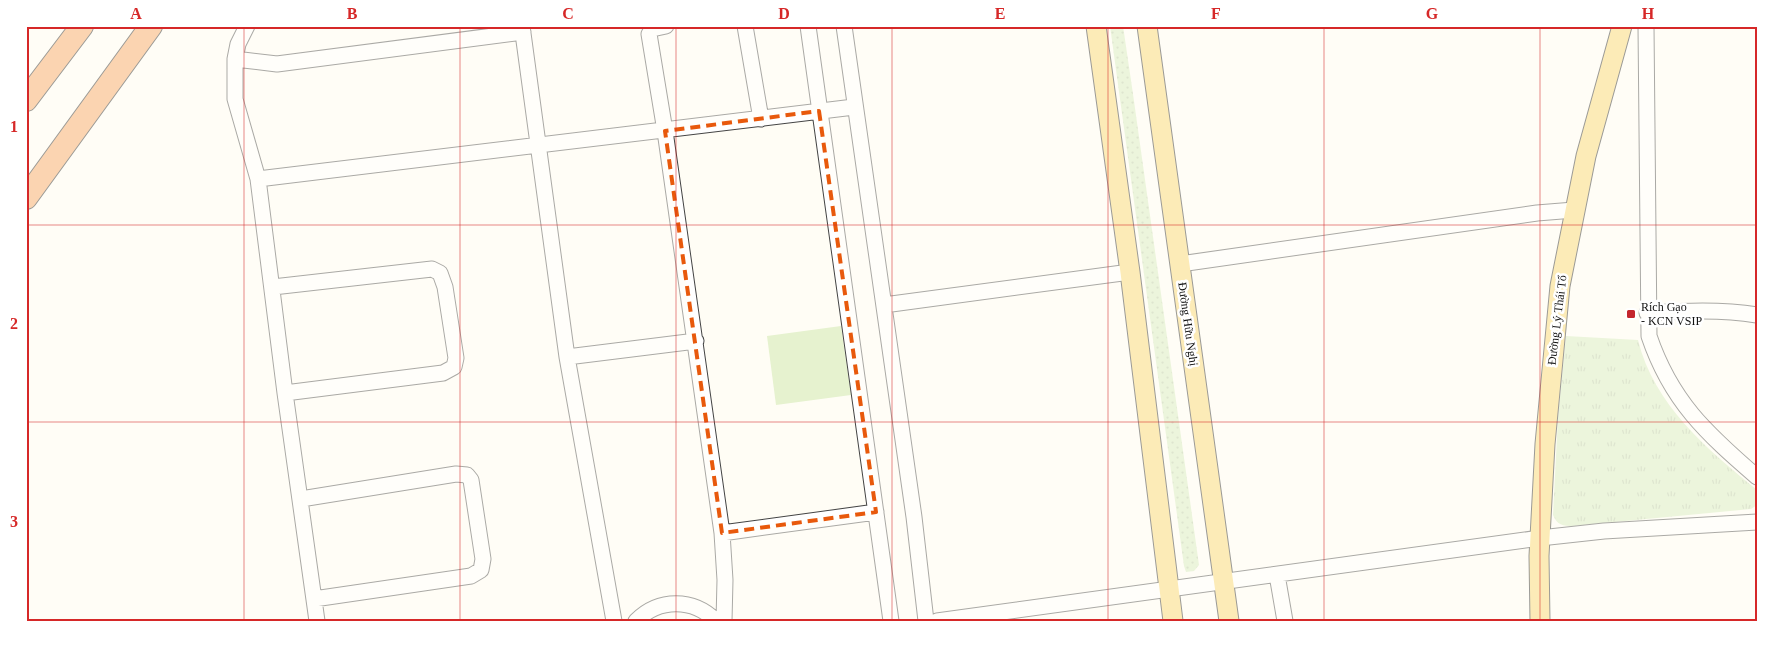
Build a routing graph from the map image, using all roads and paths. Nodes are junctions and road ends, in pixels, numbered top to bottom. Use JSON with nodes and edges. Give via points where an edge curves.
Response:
{"nodes":[{"id":1,"x":82,"y":26,"type":"edge"},
{"id":2,"x":150,"y":26,"type":"edge"},
{"id":3,"x":247,"y":26,"type":"edge"},
{"id":4,"x":666,"y":26,"type":"edge"},
{"id":5,"x":744,"y":26,"type":"edge"},
{"id":6,"x":808,"y":26,"type":"edge"},
{"id":7,"x":844,"y":26,"type":"edge"},
{"id":8,"x":1096,"y":26,"type":"edge"},
{"id":9,"x":1148,"y":26,"type":"edge"},
{"id":10,"x":1622,"y":26,"type":"edge"},
{"id":11,"x":1646,"y":26,"type":"edge"},
{"id":12,"x":522,"y":29,"type":"edge"},
{"id":13,"x":235,"y":59,"type":"junction"},
{"id":14,"x":26,"y":100,"type":"edge"},
{"id":15,"x":854,"y":107,"type":"junction"},
{"id":16,"x":820,"y":111,"type":"junction"},
{"id":17,"x":762,"y":118,"type":"junction"},
{"id":18,"x":665,"y":131,"type":"junction"},
{"id":19,"x":537,"y":144,"type":"junction"},
{"id":20,"x":258,"y":179,"type":"junction"},
{"id":21,"x":26,"y":198,"type":"edge"},
{"id":22,"x":1574,"y":210,"type":"junction"},
{"id":23,"x":1180,"y":264,"type":"junction"},
{"id":24,"x":1130,"y":272,"type":"junction"},
{"id":25,"x":273,"y":287,"type":"junction"},
{"id":26,"x":884,"y":305,"type":"junction"},
{"id":27,"x":1648,"y":313,"type":"junction"},
{"id":28,"x":1757,"y":316,"type":"edge"},
{"id":29,"x":696,"y":341,"type":"junction"},
{"id":30,"x":567,"y":357,"type":"junction"},
{"id":31,"x":285,"y":393,"type":"junction"},
{"id":32,"x":1757,"y":476,"type":"edge"},
{"id":33,"x":301,"y":498,"type":"junction"},
{"id":34,"x":876,"y":512,"type":"junction"},
{"id":35,"x":1757,"y":522,"type":"edge"},
{"id":36,"x":722,"y":533,"type":"junction"},
{"id":37,"x":1540,"y":538,"type":"junction"},
{"id":38,"x":1277,"y":575,"type":"junction"},
{"id":39,"x":1223,"y":583,"type":"junction"},
{"id":40,"x":1168,"y":590,"type":"junction"},
{"id":41,"x":314,"y":599,"type":"junction"},
{"id":42,"x":317,"y":621,"type":"edge"},
{"id":43,"x":614,"y":621,"type":"edge"},
{"id":44,"x":636,"y":621,"type":"edge"},
{"id":45,"x":716,"y":621,"type":"edge"},
{"id":46,"x":724,"y":621,"type":"edge"},
{"id":47,"x":891,"y":621,"type":"edge"},
{"id":48,"x":926,"y":621,"type":"edge"},
{"id":49,"x":937,"y":621,"type":"edge"},
{"id":50,"x":1172,"y":621,"type":"edge"},
{"id":51,"x":1228,"y":621,"type":"edge"},
{"id":52,"x":1285,"y":621,"type":"edge"},
{"id":53,"x":1540,"y":621,"type":"edge"}],
"edges":[{"from":1,"to":14,"type":"highway"},
{"from":2,"to":21,"type":"highway"},
{"from":3,"to":13,"type":"street"},
{"from":4,"to":18,"type":"street","via":[[652,29],[648,34]]},
{"from":5,"to":17,"type":"street"},
{"from":6,"to":16,"type":"street"},
{"from":7,"to":15,"type":"street"},
{"from":8,"to":24,"type":"main road"},
{"from":9,"to":23,"type":"main road","name":"Đường Hữu Nghị"},
{"from":10,"to":22,"type":"main road","name":"Đường Lý Thái Tổ"},
{"from":11,"to":27,"type":"street"},
{"from":12,"to":13,"type":"street","via":[[277,64]]},
{"from":12,"to":19,"type":"street"},
{"from":13,"to":20,"type":"street","via":[[235,99]]},
{"from":15,"to":16,"type":"street"},
{"from":15,"to":26,"type":"street"},
{"from":16,"to":17,"type":"street"},
{"from":16,"to":34,"type":"street"},
{"from":17,"to":18,"type":"street"},
{"from":18,"to":19,"type":"street"},
{"from":18,"to":29,"type":"street"},
{"from":19,"to":20,"type":"street"},
{"from":19,"to":30,"type":"street"},
{"from":20,"to":25,"type":"street"},
{"from":22,"to":23,"type":"street"},
{"from":22,"to":37,"type":"main road","name":"Đường Lý Thái Tổ","via":[[1560,286],[1553,350]]},
{"from":23,"to":39,"type":"main road","name":"Đường Hữu Nghị"},
{"from":24,"to":26,"type":"street"},
{"from":24,"to":40,"type":"main road"},
{"from":25,"to":31,"type":"street"},
{"from":25,"to":31,"type":"street","via":[[432,269],[440,273],[445,287],[456,358],[454,367],[443,373]]},
{"from":26,"to":48,"type":"street"},
{"from":27,"to":28,"type":"street","via":[[1740,312]]},
{"from":27,"to":32,"type":"street","via":[[1649,336],[1657,358],[1679,398],[1718,443]]},
{"from":29,"to":30,"type":"street"},
{"from":29,"to":36,"type":"street"},
{"from":30,"to":43,"type":"street"},
{"from":31,"to":33,"type":"street"},
{"from":33,"to":41,"type":"street"},
{"from":33,"to":41,"type":"street","via":[[456,474],[467,475],[471,480],[483,559],[481,570],[472,576]]},
{"from":34,"to":36,"type":"street"},
{"from":34,"to":47,"type":"street"},
{"from":35,"to":37,"type":"street"},
{"from":36,"to":46,"type":"street"},
{"from":37,"to":38,"type":"street"},
{"from":37,"to":53,"type":"main road","name":"Đường Lý Thái Tổ"},
{"from":38,"to":39,"type":"street"},
{"from":38,"to":52,"type":"street"},
{"from":39,"to":40,"type":"street"},
{"from":39,"to":51,"type":"main road","name":"Đường Hữu Nghị"},
{"from":40,"to":49,"type":"street"},
{"from":40,"to":50,"type":"main road"},
{"from":41,"to":42,"type":"street"},
{"from":44,"to":45,"type":"street","via":[[652,609],[676,603],[700,608]]}]}
